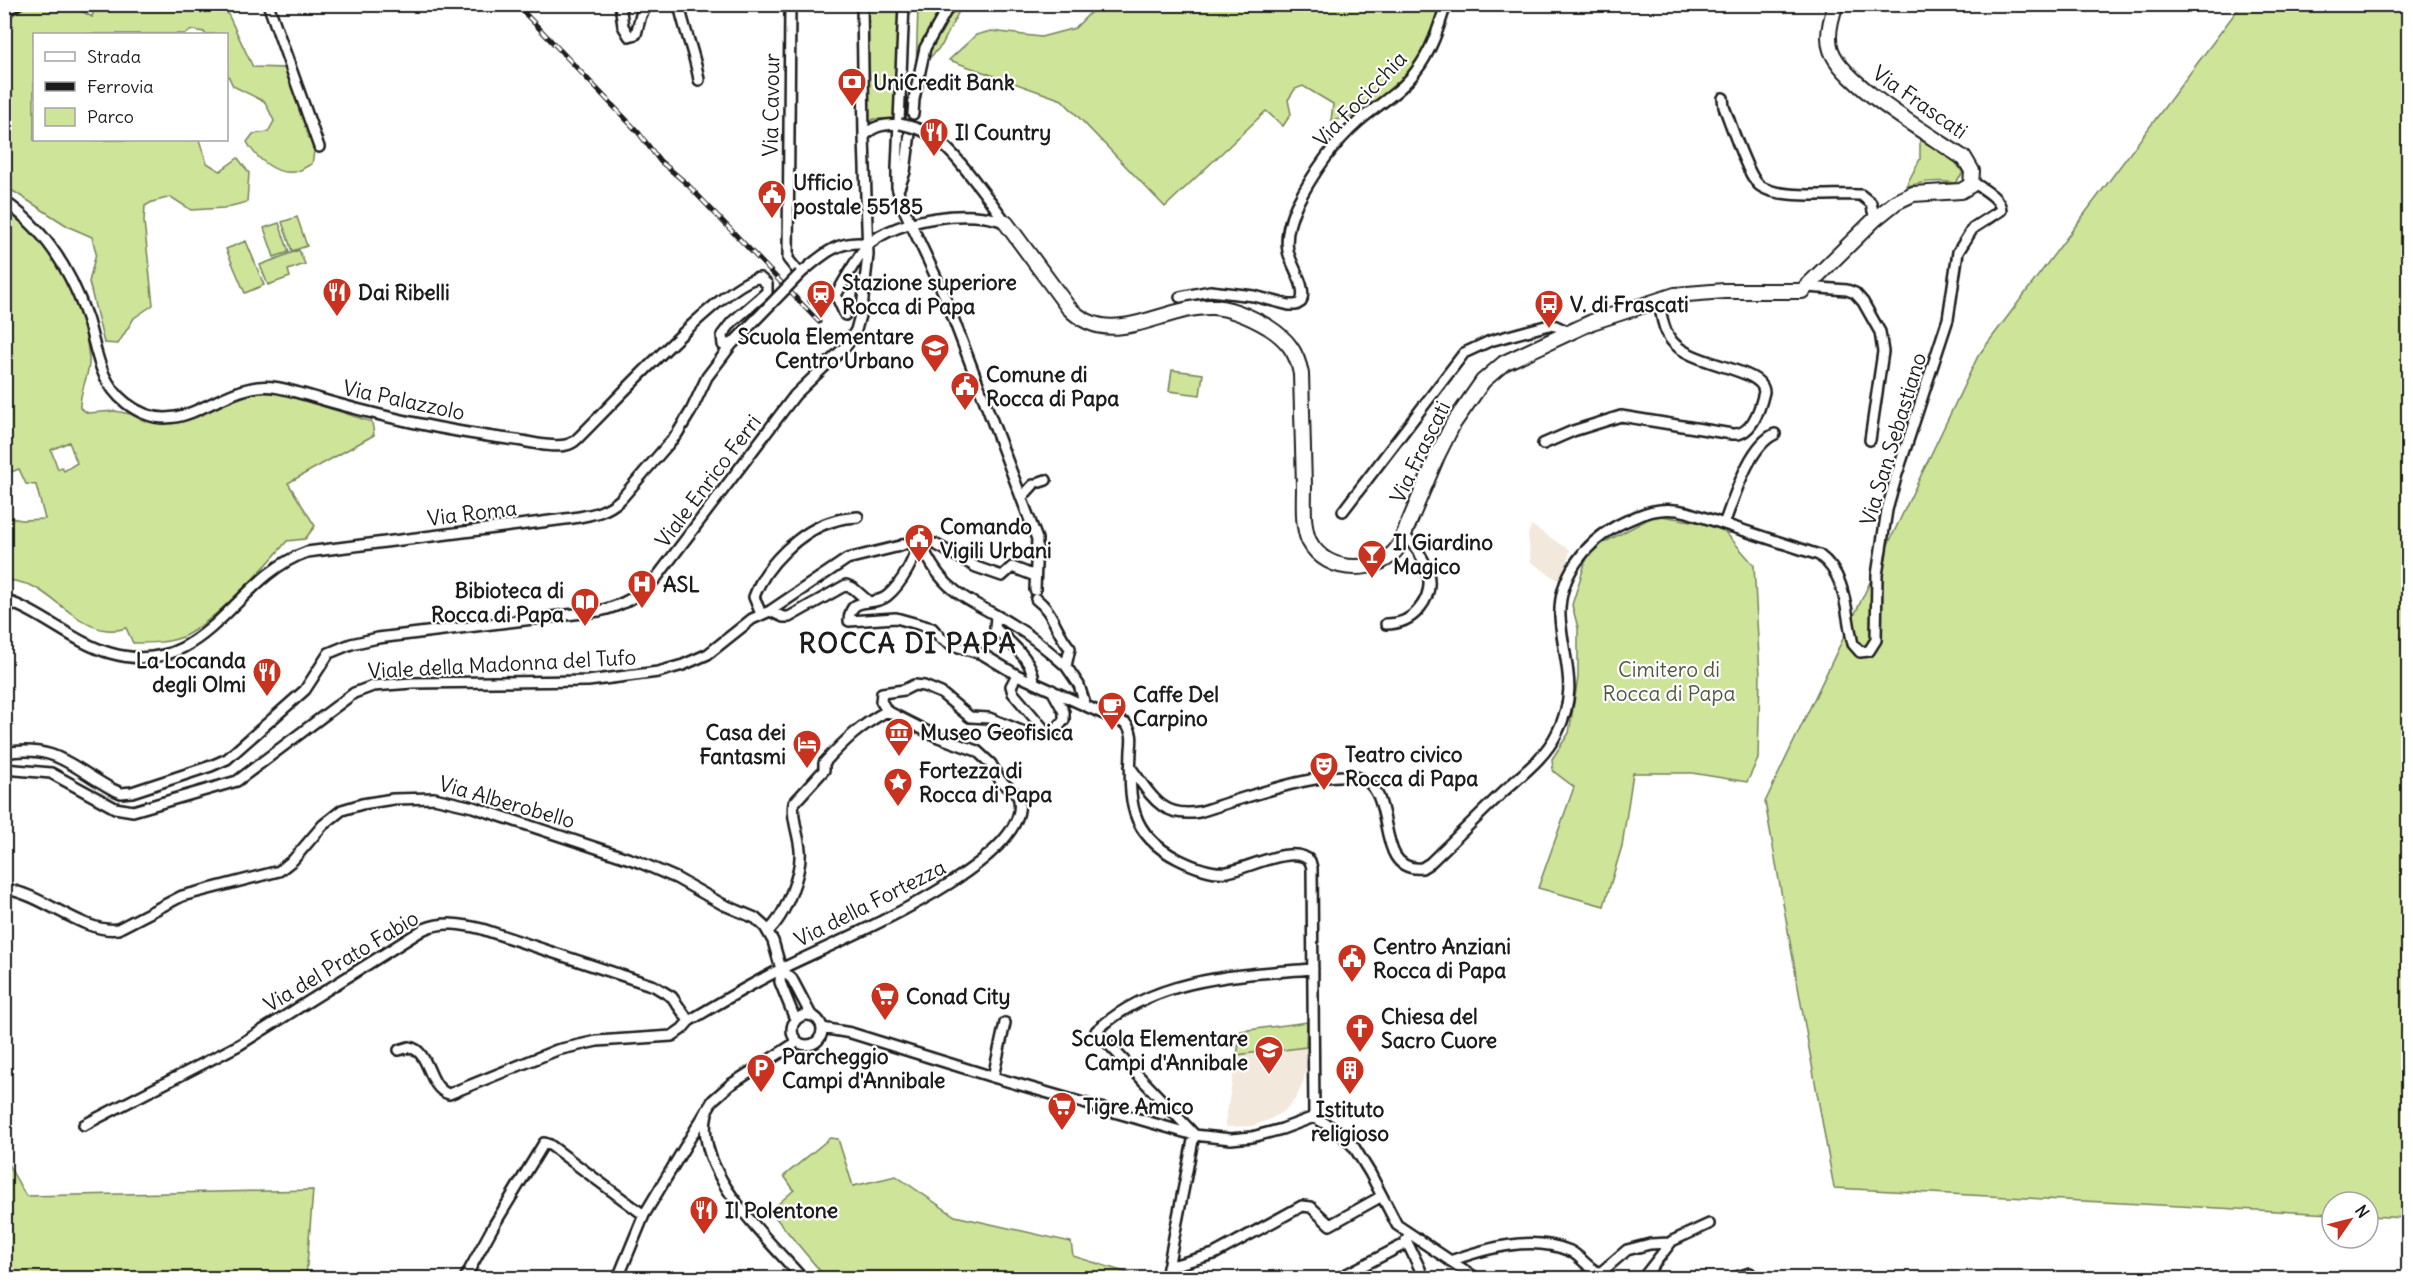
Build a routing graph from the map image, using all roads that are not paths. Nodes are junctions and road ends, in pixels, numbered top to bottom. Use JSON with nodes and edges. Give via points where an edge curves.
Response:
{"nodes":[{"id":1,"x":17,"y":4,"type":"edge"},
{"id":2,"x":268,"y":4,"type":"edge"},
{"id":3,"x":620,"y":4,"type":"edge"},
{"id":4,"x":648,"y":4,"type":"edge"},
{"id":5,"x":679,"y":4,"type":"edge"},
{"id":6,"x":790,"y":4,"type":"edge"},
{"id":7,"x":862,"y":4,"type":"edge"},
{"id":8,"x":904,"y":4,"type":"edge"},
{"id":9,"x":950,"y":4,"type":"edge"},
{"id":10,"x":1446,"y":4,"type":"edge"},
{"id":11,"x":1836,"y":4,"type":"edge"},
{"id":12,"x":4,"y":12,"type":"edge"},
{"id":13,"x":699,"y":80,"type":"dead end"},
{"id":14,"x":1723,"y":98,"type":"dead end"},
{"id":15,"x":913,"y":114,"type":"dead end"},
{"id":16,"x":900,"y":124,"type":"junction"},
{"id":17,"x":910,"y":133,"type":"dead end"},
{"id":18,"x":864,"y":136,"type":"junction"},
{"id":19,"x":320,"y":147,"type":"dead end"},
{"id":20,"x":1973,"y":182,"type":"junction"},
{"id":21,"x":898,"y":190,"type":"junction"},
{"id":22,"x":4,"y":201,"type":"edge"},
{"id":23,"x":1875,"y":219,"type":"junction"},
{"id":24,"x":910,"y":223,"type":"junction"},
{"id":25,"x":1006,"y":223,"type":"junction"},
{"id":26,"x":868,"y":244,"type":"junction"},
{"id":27,"x":800,"y":274,"type":"junction"},
{"id":28,"x":1807,"y":287,"type":"junction"},
{"id":29,"x":836,"y":295,"type":"junction"},
{"id":30,"x":1180,"y":297,"type":"dead end"},
{"id":31,"x":814,"y":298,"type":"dead end"},
{"id":32,"x":1659,"y":300,"type":"junction"},
{"id":33,"x":845,"y":315,"type":"dead end"},
{"id":34,"x":1569,"y":332,"type":"junction"},
{"id":35,"x":733,"y":343,"type":"junction"},
{"id":36,"x":1775,"y":434,"type":"dead end"},
{"id":37,"x":1870,"y":440,"type":"dead end"},
{"id":38,"x":1543,"y":444,"type":"dead end"},
{"id":39,"x":1040,"y":483,"type":"dead end"},
{"id":40,"x":1022,"y":497,"type":"junction"},
{"id":41,"x":1343,"y":511,"type":"dead end"},
{"id":42,"x":858,"y":517,"type":"dead end"},
{"id":43,"x":1724,"y":524,"type":"junction"},
{"id":44,"x":1404,"y":535,"type":"junction"},
{"id":45,"x":920,"y":539,"type":"junction"},
{"id":46,"x":1035,"y":576,"type":"junction"},
{"id":47,"x":4,"y":600,"type":"edge"},
{"id":48,"x":869,"y":602,"type":"junction"},
{"id":49,"x":766,"y":612,"type":"junction"},
{"id":50,"x":996,"y":616,"type":"junction"},
{"id":51,"x":1386,"y":624,"type":"dead end"},
{"id":52,"x":1066,"y":666,"type":"junction"},
{"id":53,"x":1017,"y":675,"type":"junction"},
{"id":54,"x":1034,"y":682,"type":"junction"},
{"id":55,"x":1052,"y":690,"type":"junction"},
{"id":56,"x":1085,"y":704,"type":"junction"},
{"id":57,"x":886,"y":709,"type":"junction"},
{"id":58,"x":1048,"y":734,"type":"junction"},
{"id":59,"x":4,"y":753,"type":"edge"},
{"id":60,"x":1130,"y":767,"type":"junction"},
{"id":61,"x":4,"y":769,"type":"edge"},
{"id":62,"x":4,"y":889,"type":"edge"},
{"id":63,"x":768,"y":931,"type":"junction"},
{"id":64,"x":780,"y":969,"type":"junction"},
{"id":65,"x":1313,"y":969,"type":"junction"},
{"id":66,"x":811,"y":1015,"type":"junction"},
{"id":67,"x":795,"y":1019,"type":"junction"},
{"id":68,"x":689,"y":1021,"type":"junction"},
{"id":69,"x":1005,"y":1023,"type":"dead end"},
{"id":70,"x":822,"y":1028,"type":"junction"},
{"id":71,"x":797,"y":1042,"type":"junction"},
{"id":72,"x":399,"y":1050,"type":"dead end"},
{"id":73,"x":993,"y":1077,"type":"junction"},
{"id":74,"x":709,"y":1105,"type":"junction"},
{"id":75,"x":1314,"y":1117,"type":"junction"},
{"id":76,"x":84,"y":1125,"type":"dead end"},
{"id":77,"x":1194,"y":1135,"type":"junction"},
{"id":78,"x":1382,"y":1196,"type":"junction"},
{"id":79,"x":644,"y":1215,"type":"junction"},
{"id":80,"x":1709,"y":1224,"type":"dead end"},
{"id":81,"x":1397,"y":1225,"type":"junction"},
{"id":82,"x":1407,"y":1243,"type":"junction"},
{"id":83,"x":1669,"y":1243,"type":"junction"},
{"id":84,"x":1449,"y":1261,"type":"junction"},
{"id":85,"x":1168,"y":1267,"type":"junction"},
{"id":86,"x":1750,"y":1273,"type":"dead end"},
{"id":87,"x":465,"y":1278,"type":"edge"},
{"id":88,"x":618,"y":1278,"type":"edge"},
{"id":89,"x":802,"y":1278,"type":"edge"},
{"id":90,"x":1166,"y":1278,"type":"edge"},
{"id":91,"x":1339,"y":1278,"type":"edge"},
{"id":92,"x":1422,"y":1278,"type":"edge"},
{"id":93,"x":1476,"y":1278,"type":"edge"},
{"id":94,"x":1643,"y":1278,"type":"edge"},
{"id":95,"x":1734,"y":1278,"type":"edge"}],
"edges":[{"from":1,"to":12,"type":"street"},
{"from":2,"to":19,"type":"street"},
{"from":3,"to":4,"type":"street","via":[[622,26],[629,36],[636,34]]},
{"from":5,"to":13,"type":"street"},
{"from":6,"to":27,"type":"street","name":"Via Cavour","via":[[787,255]]},
{"from":7,"to":18,"type":"street","name":"Viale Enrico Ferri"},
{"from":8,"to":16,"type":"street"},
{"from":9,"to":15,"type":"street","via":[[925,48]]},
{"from":10,"to":30,"type":"street","name":"Via Focicchia","via":[[1417,70],[1344,135],[1297,205],[1287,244],[1304,291],[1301,302],[1289,305],[1262,297],[1210,291]]},
{"from":11,"to":20,"type":"main road","name":"Via Frascati","via":[[1829,44],[1840,65],[1862,88],[1965,159]]},
{"from":14,"to":23,"type":"street","via":[[1752,175],[1762,188],[1778,193],[1861,195],[1870,203]]},
{"from":16,"to":18,"type":"street","via":[[879,126]]},
{"from":16,"to":21,"type":"street"},
{"from":16,"to":25,"type":"street","bridge":true,"via":[[933,136]]},
{"from":17,"to":21,"type":"street","via":[[905,172]]},
{"from":18,"to":26,"type":"street","name":"Viale Enrico Ferri"},
{"from":20,"to":23,"type":"main road","via":[[1961,190],[1909,195]]},
{"from":20,"to":43,"type":"street","name":"Via San Sebastiano","via":[[2001,208],[1973,228],[1958,252],[1948,320],[1888,505],[1877,568],[1876,636],[1871,649],[1863,653],[1853,644],[1841,584],[1826,561],[1805,549]]},
{"from":21,"to":24,"type":"street"},
{"from":22,"to":35,"type":"street","name":"Via Palazzolo","via":[[43,236],[63,264],[81,302],[98,363],[110,385],[132,407],[161,417],[189,414],[238,392],[265,387],[419,424],[565,445],[577,439],[688,329],[747,281],[760,278],[767,284],[767,292],[722,335],[723,345]]},
{"from":23,"to":28,"type":"main road"},
{"from":24,"to":25,"type":"street","via":[[975,216]]},
{"from":24,"to":26,"type":"street"},
{"from":24,"to":40,"type":"street","via":[[944,294]]},
{"from":25,"to":44,"type":"main road","name":"Via Frascati","via":[[1068,307],[1093,325],[1119,328],[1172,312],[1218,308],[1250,317],[1282,337],[1295,352],[1301,374],[1306,526],[1313,546],[1332,563],[1363,567],[1388,558]]},
{"from":26,"to":27,"type":"street","name":"Via Roma","via":[[844,243],[834,247]]},
{"from":26,"to":29,"type":"street"},
{"from":26,"to":59,"type":"street","name":"Viale Enrico Ferri","via":[[862,308],[851,339],[795,394],[657,577],[630,599],[599,611],[378,638],[345,646],[326,656],[305,690],[226,759],[132,792],[112,789],[46,752]]},
{"from":27,"to":35,"type":"street","name":"Via Roma","bridge":true},
{"from":28,"to":32,"type":"main road","name":"Via Frascati","via":[[1800,291],[1685,294]]},
{"from":28,"to":37,"type":"street","via":[[1855,293],[1880,332],[1883,352]]},
{"from":29,"to":31,"type":"street"},
{"from":29,"to":33,"type":"street"},
{"from":32,"to":34,"type":"main road","name":"Via Frascati"},
{"from":32,"to":38,"type":"street","via":[[1665,330],[1675,345],[1699,360],[1751,375],[1761,382],[1763,397],[1749,429],[1732,435],[1621,416]]},
{"from":34,"to":41,"type":"street","via":[[1550,325],[1467,351]]},
{"from":34,"to":44,"type":"main road","name":"Via Frascati","via":[[1513,358],[1482,381],[1443,443]]},
{"from":35,"to":47,"type":"street","name":"Via Roma","via":[[707,377],[677,434],[621,498],[601,512],[307,552],[278,568],[202,637],[158,657],[129,657],[105,651]]},
{"from":36,"to":43,"type":"street","via":[[1757,450]]},
{"from":39,"to":40,"type":"street"},
{"from":40,"to":46,"type":"street","via":[[1037,539]]},
{"from":42,"to":49,"type":"street","via":[[827,523],[781,553],[755,594],[755,604]]},
{"from":43,"to":60,"type":"street","name":"Via San Sebastiano","via":[[1676,509],[1653,510],[1608,532],[1584,552],[1569,575],[1561,605],[1570,688],[1556,735],[1533,764],[1422,868],[1407,866],[1392,853],[1380,800],[1362,778],[1339,777],[1281,787],[1186,813],[1160,806]]},
{"from":44,"to":51,"type":"street","via":[[1417,548],[1426,566],[1429,591],[1413,615],[1402,622]]},
{"from":45,"to":46,"type":"street","via":[[1002,576],[1012,567]]},
{"from":45,"to":48,"type":"street","via":[[914,558],[891,592]]},
{"from":45,"to":49,"type":"street","name":"Viale della Madonna del Tufo","via":[[847,559]]},
{"from":45,"to":50,"type":"street","via":[[944,583]]},
{"from":46,"to":52,"type":"street","via":[[1035,594],[1070,648]]},
{"from":48,"to":49,"type":"street","via":[[846,585],[789,617]]},
{"from":48,"to":53,"type":"street","via":[[852,608],[849,621],[888,617],[932,628],[952,645],[982,654]]},
{"from":49,"to":61,"type":"street","name":"Viale della Madonna del Tufo","via":[[708,654],[650,674],[588,681],[367,687],[237,781],[133,811],[115,808],[51,773]]},
{"from":50,"to":52,"type":"street"},
{"from":50,"to":54,"type":"street","via":[[995,628],[1028,663]]},
{"from":52,"to":56,"type":"street","via":[[1079,685]]},
{"from":53,"to":54,"type":"street"},
{"from":53,"to":58,"type":"street","via":[[1012,691]]},
{"from":54,"to":55,"type":"street"},
{"from":55,"to":56,"type":"street"},
{"from":55,"to":58,"type":"street","via":[[1064,716],[1061,726]]},
{"from":56,"to":60,"type":"street","via":[[1126,724],[1131,733]]},
{"from":57,"to":58,"type":"street","via":[[881,698],[884,692],[920,685],[941,693],[970,717],[989,718],[1034,736]]},
{"from":57,"to":63,"type":"street","via":[[847,738],[794,803],[800,863],[780,918]]},
{"from":57,"to":64,"type":"street","name":"Via della Fortezza","via":[[938,737],[979,753],[1020,800],[1016,826],[993,852],[935,894]]},
{"from":60,"to":65,"type":"street","via":[[1130,796],[1137,821],[1150,840],[1178,859],[1223,872],[1289,855],[1299,854],[1309,860]]},
{"from":62,"to":63,"type":"street","name":"Via Alberobello","via":[[24,893],[91,925],[118,929],[182,896],[279,871],[342,810],[419,797],[479,808],[639,862],[755,918]]},
{"from":63,"to":64,"type":"street"},
{"from":64,"to":66,"type":"street","via":[[792,979]]},
{"from":64,"to":67,"type":"street","via":[[781,986]]},
{"from":64,"to":68,"type":"street","name":"Via della Fortezza"},
{"from":65,"to":75,"type":"street"},
{"from":65,"to":77,"type":"street","via":[[1221,977],[1179,986],[1120,1012],[1096,1031]]},
{"from":66,"to":67,"type":"street"},
{"from":66,"to":70,"type":"street"},
{"from":67,"to":71,"type":"street","via":[[792,1033]]},
{"from":68,"to":72,"type":"street","name":"Via della Fortezza","via":[[672,1036],[597,1041],[557,1050],[449,1094],[440,1089],[418,1050]]},
{"from":68,"to":76,"type":"street","name":"Via del Prato Fabio","via":[[672,997],[654,986],[491,931],[457,924],[435,925],[364,964],[239,1045]]},
{"from":69,"to":73,"type":"street"},
{"from":70,"to":71,"type":"street","via":[[815,1043]]},
{"from":70,"to":73,"type":"street"},
{"from":71,"to":74,"type":"street","via":[[723,1090]]},
{"from":73,"to":77,"type":"street"},
{"from":74,"to":79,"type":"street"},
{"from":74,"to":89,"type":"street","via":[[705,1136],[721,1177],[744,1211]]},
{"from":75,"to":77,"type":"street","via":[[1252,1137]]},
{"from":75,"to":78,"type":"street","via":[[1350,1143]]},
{"from":77,"to":85,"type":"street"},
{"from":78,"to":81,"type":"street"},
{"from":78,"to":85,"type":"street","via":[[1330,1225],[1311,1207],[1302,1206],[1214,1254]]},
{"from":79,"to":87,"type":"street","via":[[543,1143]]},
{"from":79,"to":88,"type":"street"},
{"from":80,"to":83,"type":"street"},
{"from":81,"to":82,"type":"street"},
{"from":81,"to":84,"type":"street"},
{"from":82,"to":91,"type":"street"},
{"from":82,"to":92,"type":"street"},
{"from":83,"to":84,"type":"street","via":[[1627,1250],[1600,1273],[1568,1251],[1538,1244],[1490,1248]]},
{"from":83,"to":94,"type":"street"},
{"from":84,"to":93,"type":"street"},
{"from":85,"to":90,"type":"street"},
{"from":86,"to":95,"type":"street"}]}
